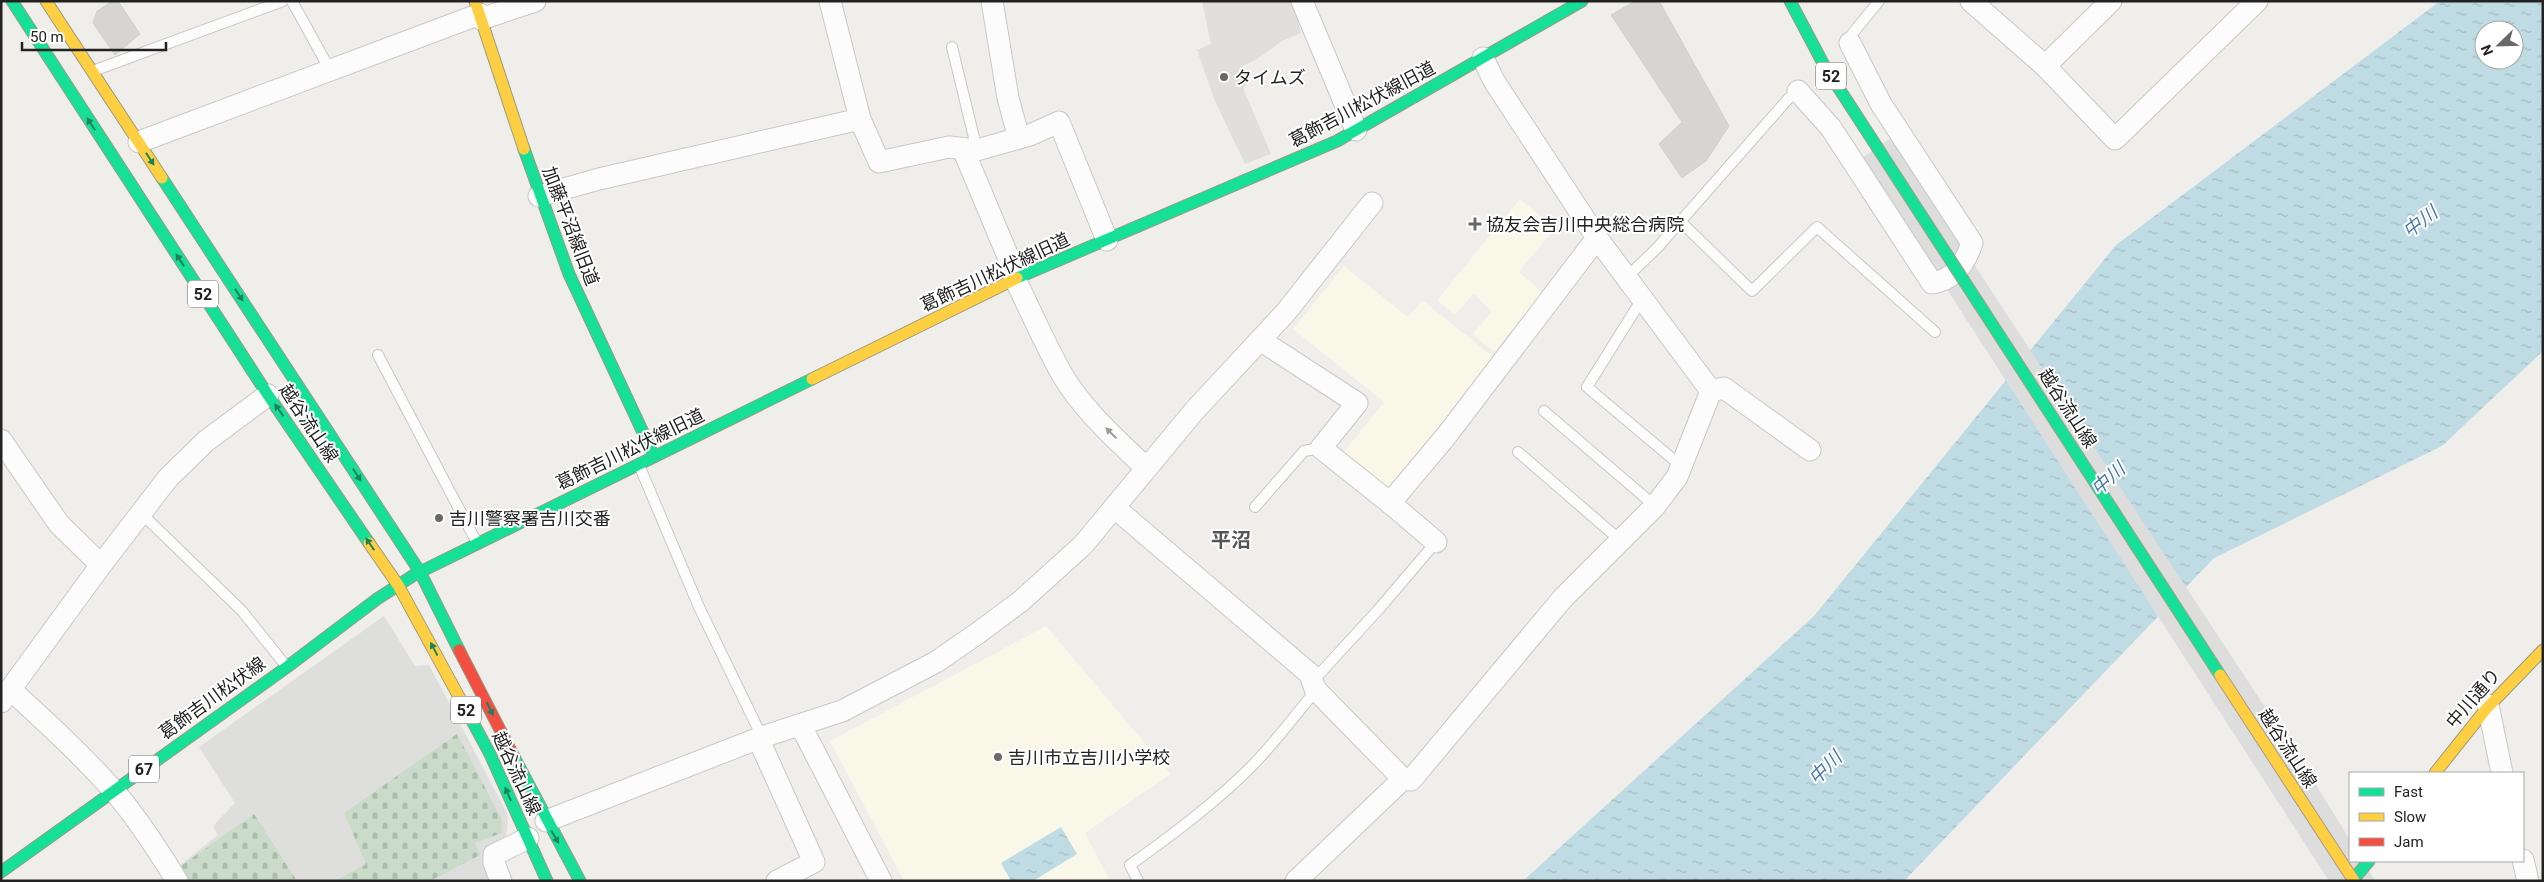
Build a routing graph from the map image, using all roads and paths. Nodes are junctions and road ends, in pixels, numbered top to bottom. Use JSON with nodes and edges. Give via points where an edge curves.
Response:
{"nodes":[{"id":1,"x":11,"y":1,"type":"edge"},
{"id":2,"x":46,"y":1,"type":"edge"},
{"id":3,"x":283,"y":1,"type":"edge"},
{"id":4,"x":292,"y":1,"type":"edge"},
{"id":5,"x":535,"y":1,"type":"edge"},
{"id":6,"x":830,"y":1,"type":"edge"},
{"id":7,"x":992,"y":1,"type":"edge"},
{"id":8,"x":1302,"y":1,"type":"edge"},
{"id":9,"x":1582,"y":1,"type":"edge"},
{"id":10,"x":1790,"y":1,"type":"edge"},
{"id":11,"x":1879,"y":1,"type":"edge"},
{"id":12,"x":1971,"y":1,"type":"edge"},
{"id":13,"x":2111,"y":1,"type":"edge"},
{"id":14,"x":2257,"y":1,"type":"edge"},
{"id":15,"x":1,"y":7,"type":"edge"},
{"id":16,"x":478,"y":12,"type":"edge"},
{"id":17,"x":1850,"y":44,"type":"joint"},
{"id":18,"x":952,"y":47,"type":"dead end"},
{"id":19,"x":1483,"y":58,"type":"junction"},
{"id":20,"x":2044,"y":66,"type":"junction"},
{"id":21,"x":330,"y":70,"type":"junction"},
{"id":22,"x":92,"y":71,"type":"junction"},
{"id":23,"x":1798,"y":91,"type":"joint"},
{"id":24,"x":860,"y":119,"type":"junction"},
{"id":25,"x":1356,"y":130,"type":"junction"},
{"id":26,"x":1019,"y":138,"type":"junction"},
{"id":27,"x":138,"y":142,"type":"junction"},
{"id":28,"x":970,"y":150,"type":"junction"},
{"id":29,"x":539,"y":196,"type":"junction"},
{"id":30,"x":1372,"y":203,"type":"dead end"},
{"id":31,"x":1680,"y":221,"type":"junction"},
{"id":32,"x":1597,"y":238,"type":"junction"},
{"id":33,"x":1107,"y":240,"type":"junction"},
{"id":34,"x":1627,"y":277,"type":"junction"},
{"id":35,"x":1016,"y":278,"type":"junction"},
{"id":36,"x":1642,"y":299,"type":"junction"},
{"id":37,"x":1936,"y":332,"type":"dead end"},
{"id":38,"x":1260,"y":340,"type":"junction"},
{"id":39,"x":378,"y":355,"type":"dead end"},
{"id":40,"x":1711,"y":391,"type":"junction"},
{"id":41,"x":268,"y":395,"type":"junction"},
{"id":42,"x":1544,"y":411,"type":"dead end"},
{"id":43,"x":1,"y":440,"type":"edge"},
{"id":44,"x":1321,"y":448,"type":"junction"},
{"id":45,"x":1810,"y":450,"type":"dead end"},
{"id":46,"x":1518,"y":452,"type":"dead end"},
{"id":47,"x":654,"y":456,"type":"junction"},
{"id":48,"x":638,"y":464,"type":"junction"},
{"id":49,"x":1681,"y":466,"type":"junction"},
{"id":50,"x":1145,"y":467,"type":"junction"},
{"id":51,"x":1390,"y":503,"type":"junction"},
{"id":52,"x":1655,"y":506,"type":"junction"},
{"id":53,"x":1255,"y":507,"type":"dead end"},
{"id":54,"x":1115,"y":508,"type":"junction"},
{"id":55,"x":141,"y":513,"type":"junction"},
{"id":56,"x":1621,"y":541,"type":"junction"},
{"id":57,"x":1436,"y":542,"type":"joint"},
{"id":58,"x":477,"y":544,"type":"junction"},
{"id":59,"x":101,"y":565,"type":"junction"},
{"id":60,"x":420,"y":572,"type":"junction"},
{"id":61,"x":398,"y":585,"type":"junction"},
{"id":62,"x":2543,"y":650,"type":"edge"},
{"id":63,"x":287,"y":667,"type":"junction"},
{"id":64,"x":1314,"y":686,"type":"junction"},
{"id":65,"x":6,"y":696,"type":"edge"},
{"id":66,"x":2488,"y":705,"type":"junction"},
{"id":67,"x":801,"y":726,"type":"junction"},
{"id":68,"x":760,"y":738,"type":"junction"},
{"id":69,"x":2436,"y":772,"type":"edge"},
{"id":70,"x":2502,"y":772,"type":"edge"},
{"id":71,"x":1404,"y":779,"type":"junction"},
{"id":72,"x":114,"y":790,"type":"junction"},
{"id":73,"x":546,"y":821,"type":"junction"},
{"id":74,"x":528,"y":838,"type":"junction"},
{"id":75,"x":2368,"y":862,"type":"edge"},
{"id":76,"x":2523,"y":862,"type":"edge"},
{"id":77,"x":1,"y":872,"type":"edge"},
{"id":78,"x":177,"y":881,"type":"edge"},
{"id":79,"x":502,"y":881,"type":"edge"},
{"id":80,"x":547,"y":881,"type":"edge"},
{"id":81,"x":580,"y":881,"type":"edge"},
{"id":82,"x":777,"y":881,"type":"edge"},
{"id":83,"x":881,"y":881,"type":"edge"},
{"id":84,"x":1138,"y":881,"type":"edge"},
{"id":85,"x":1296,"y":881,"type":"edge"},
{"id":86,"x":2353,"y":881,"type":"edge"},
{"id":87,"x":2528,"y":881,"type":"edge"}],
"edges":[{"from":1,"to":15,"type":"main road"},
{"from":41,"to":1,"type":"main road","name":"越谷流山線","number":"52","one_way":true},
{"from":2,"to":22,"type":"main road","name":"越谷流山線","number":"52"},
{"from":3,"to":22,"type":"lane"},
{"from":4,"to":21,"type":"lane"},
{"from":5,"to":16,"type":"street"},
{"from":6,"to":24,"type":"street"},
{"from":7,"to":26,"type":"street","via":[[1008,98]]},
{"from":8,"to":25,"type":"street"},
{"from":9,"to":19,"type":"main road","name":"葛飾吉川松伏線旧道"},
{"from":10,"to":86,"type":"main road","name":"越谷流山線","number":"52","bridge":true,"via":[[1825,67]]},
{"from":11,"to":17,"type":"lane","via":[[1852,34]]},
{"from":12,"to":20,"type":"street"},
{"from":13,"to":20,"type":"street"},
{"from":14,"to":20,"type":"street","via":[[2115,139]]},
{"from":16,"to":21,"type":"street"},
{"from":16,"to":29,"type":"main road","name":"加藤平沼線旧道"},
{"from":17,"to":23,"type":"street","via":[[1881,104],[1972,244],[1966,261],[1946,281],[1932,282],[1831,128]]},
{"from":18,"to":28,"type":"lane"},
{"from":19,"to":25,"type":"main road","name":"葛飾吉川松伏線旧道"},
{"from":19,"to":32,"type":"street","via":[[1518,120]]},
{"from":21,"to":27,"type":"street"},
{"from":22,"to":27,"type":"main road","name":"越谷流山線","number":"52"},
{"from":23,"to":31,"type":"lane"},
{"from":24,"to":28,"type":"street","via":[[879,162],[949,147]]},
{"from":24,"to":29,"type":"street"},
{"from":25,"to":33,"type":"main road","name":"葛飾吉川松伏線旧道","via":[[1287,164]]},
{"from":26,"to":28,"type":"street"},
{"from":26,"to":33,"type":"street","via":[[1059,122]]},
{"from":27,"to":60,"type":"main road","name":"越谷流山線","number":"52","one_way":true},
{"from":28,"to":35,"type":"street"},
{"from":29,"to":47,"type":"main road","name":"加藤平沼線旧道","via":[[570,274]]},
{"from":30,"to":38,"type":"street"},
{"from":31,"to":34,"type":"lane"},
{"from":31,"to":37,"type":"lane","via":[[1752,291],[1817,227]]},
{"from":32,"to":34,"type":"street"},
{"from":32,"to":51,"type":"street","via":[[1447,435]]},
{"from":33,"to":35,"type":"main road","name":"葛飾吉川松伏線旧道"},
{"from":34,"to":36,"type":"street"},
{"from":35,"to":47,"type":"main road","name":"葛飾吉川松伏線旧道"},
{"from":50,"to":35,"type":"street","one_way":true,"via":[[1094,416],[1063,375]]},
{"from":36,"to":40,"type":"street"},
{"from":36,"to":49,"type":"lane","via":[[1587,387]]},
{"from":38,"to":44,"type":"street","via":[[1357,403]]},
{"from":38,"to":50,"type":"street"},
{"from":39,"to":58,"type":"lane"},
{"from":40,"to":45,"type":"street","via":[[1724,388]]},
{"from":40,"to":49,"type":"street"},
{"from":41,"to":55,"type":"street","via":[[206,441],[168,478]]},
{"from":61,"to":41,"type":"main road","name":"越谷流山線","number":"52","one_way":true},
{"from":42,"to":52,"type":"lane"},
{"from":43,"to":59,"type":"street","via":[[59,524]]},
{"from":44,"to":51,"type":"street"},
{"from":44,"to":53,"type":"lane","via":[[1304,450]]},
{"from":46,"to":56,"type":"lane"},
{"from":47,"to":48,"type":"main road","name":"葛飾吉川松伏線旧道"},
{"from":48,"to":58,"type":"main road","name":"葛飾吉川松伏線旧道"},
{"from":48,"to":68,"type":"lane"},
{"from":49,"to":52,"type":"street","via":[[1677,477]]},
{"from":50,"to":54,"type":"street"},
{"from":51,"to":57,"type":"street"},
{"from":52,"to":56,"type":"street"},
{"from":54,"to":64,"type":"street","via":[[1310,674]]},
{"from":54,"to":67,"type":"street","via":[[1060,567],[978,633],[905,679],[842,711]]},
{"from":55,"to":59,"type":"street"},
{"from":55,"to":63,"type":"lane","via":[[242,610]]},
{"from":56,"to":71,"type":"street","via":[[1538,626],[1411,780]]},
{"from":57,"to":64,"type":"lane"},
{"from":58,"to":60,"type":"main road","name":"葛飾吉川松伏線旧道"},
{"from":59,"to":65,"type":"street"},
{"from":60,"to":61,"type":"main road","name":"葛飾吉川松伏線","number":"67"},
{"from":60,"to":73,"type":"main road","name":"越谷流山線","number":"52","one_way":true},
{"from":61,"to":63,"type":"main road","name":"葛飾吉川松伏線","number":"67"},
{"from":74,"to":61,"type":"main road","name":"越谷流山線","number":"52","one_way":true,"via":[[490,754]]},
{"from":62,"to":66,"type":"main road","name":"中川通り"},
{"from":63,"to":72,"type":"main road","name":"葛飾吉川松伏線","number":"67"},
{"from":64,"to":71,"type":"street"},
{"from":64,"to":84,"type":"lane","via":[[1276,740],[1250,768],[1130,865]]},
{"from":65,"to":72,"type":"street","via":[[69,744]]},
{"from":66,"to":69,"type":"main road","name":"中川通り"},
{"from":66,"to":70,"type":"street"},
{"from":67,"to":68,"type":"street"},
{"from":67,"to":83,"type":"street"},
{"from":68,"to":73,"type":"street"},
{"from":68,"to":82,"type":"street","via":[[814,862]]},
{"from":71,"to":85,"type":"street"},
{"from":72,"to":77,"type":"main road","name":"葛飾吉川松伏線","number":"67"},
{"from":72,"to":78,"type":"street"},
{"from":73,"to":81,"type":"main road","name":"越谷流山線","number":"52","one_way":true},
{"from":74,"to":79,"type":"street","via":[[494,855],[494,864]]},
{"from":74,"to":80,"type":"main road","name":"越谷流山線","number":"52"},
{"from":75,"to":86,"type":"main road"},
{"from":76,"to":87,"type":"street"}]}
